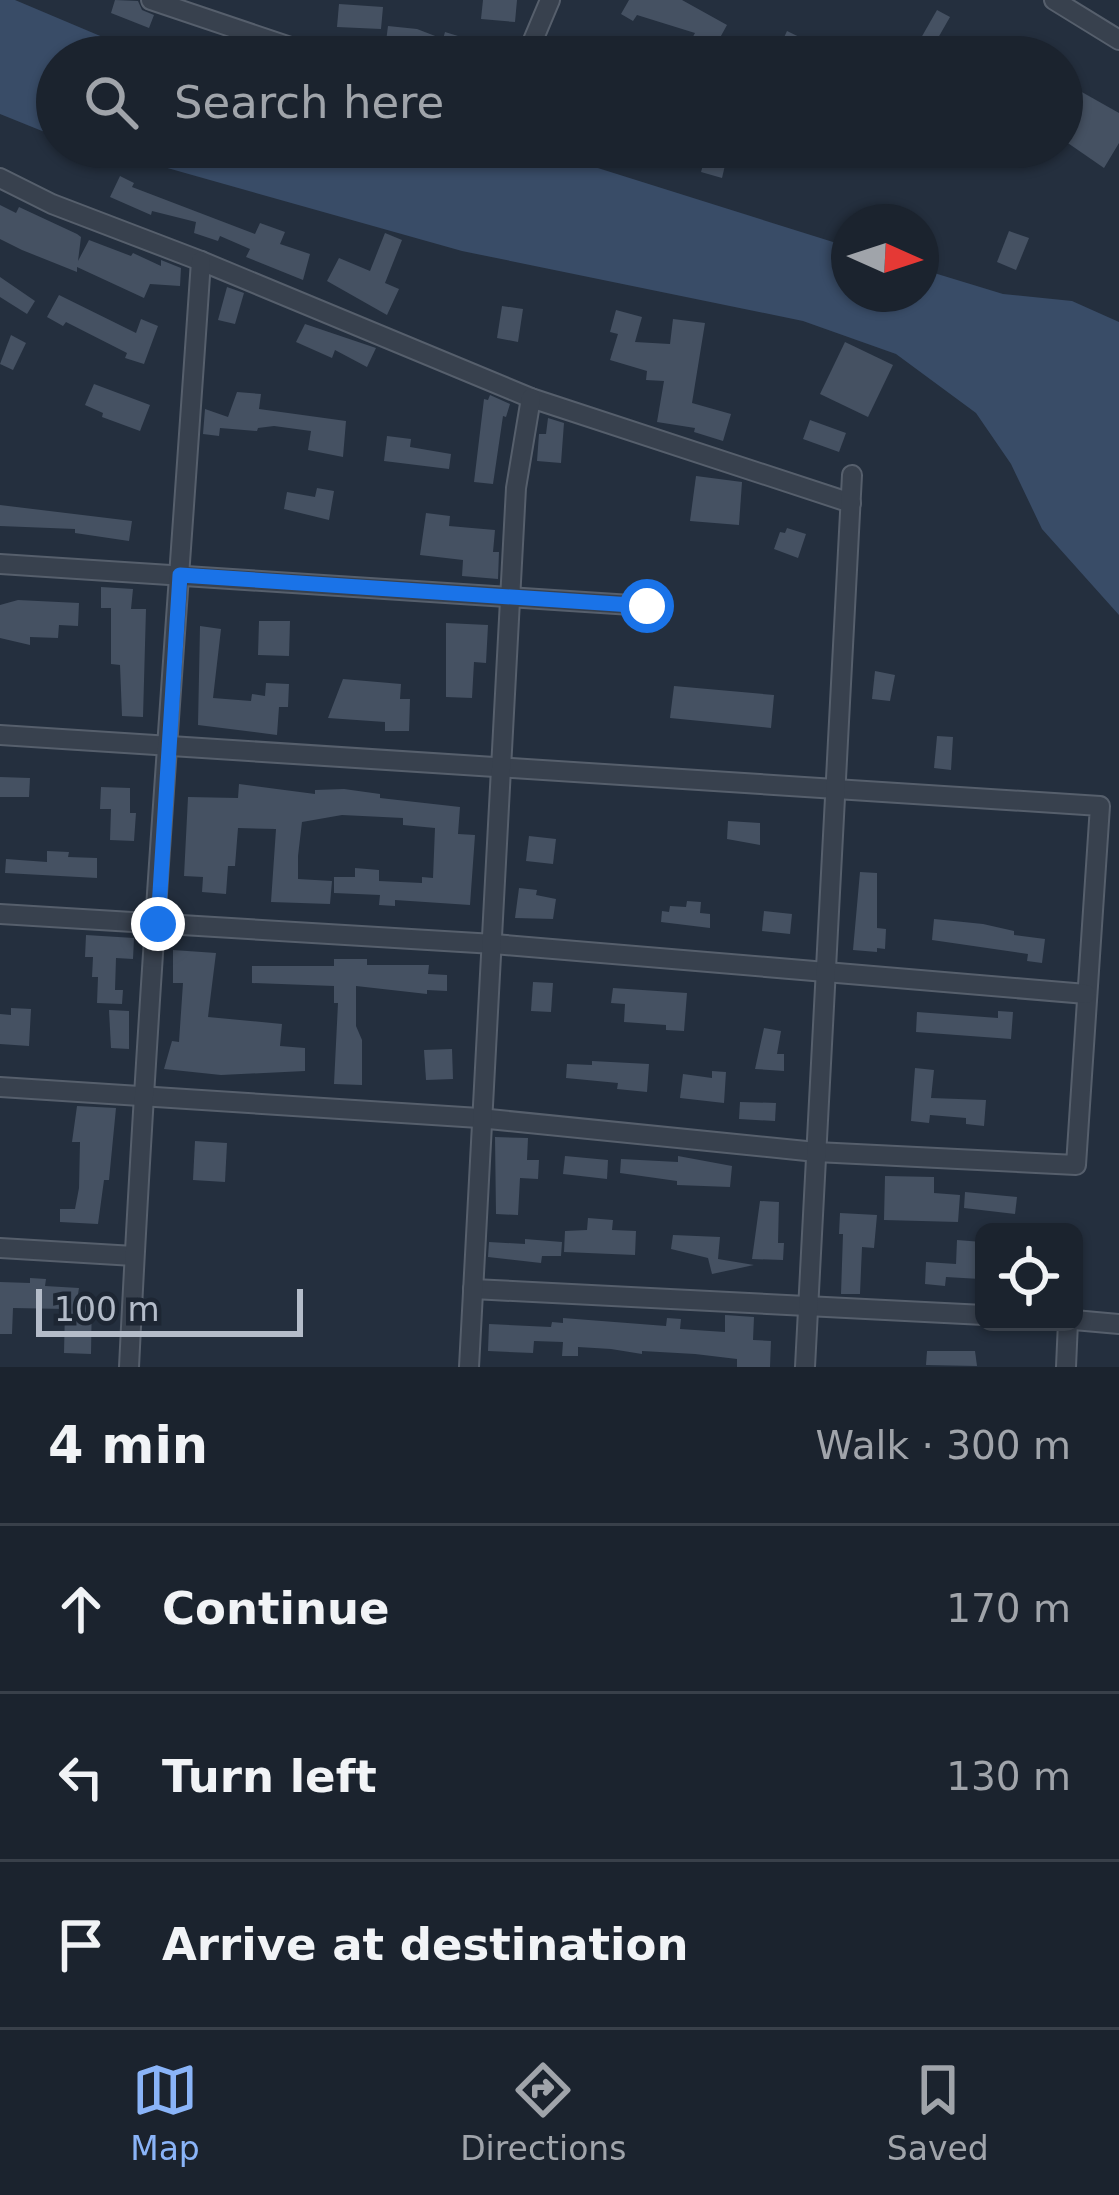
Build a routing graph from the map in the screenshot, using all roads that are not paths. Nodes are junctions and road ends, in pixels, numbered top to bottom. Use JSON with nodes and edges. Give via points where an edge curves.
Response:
{"nodes":[{"id":1,"x":151,"y":0,"type":"edge"},
{"id":2,"x":550,"y":0,"type":"edge"},
{"id":3,"x":1054,"y":0,"type":"edge"},
{"id":4,"x":258,"y":36,"type":"edge"},
{"id":5,"x":535,"y":36,"type":"edge"},
{"id":6,"x":1119,"y":40,"type":"edge"},
{"id":7,"x":0,"y":178,"type":"edge"},
{"id":8,"x":201,"y":261,"type":"junction"},
{"id":9,"x":531,"y":398,"type":"junction"},
{"id":10,"x":852,"y":475,"type":"dead end"},
{"id":11,"x":851,"y":503,"type":"junction"},
{"id":12,"x":0,"y":564,"type":"edge"},
{"id":13,"x":180,"y":575,"type":"junction"},
{"id":14,"x":510,"y":597,"type":"junction"},
{"id":15,"x":647,"y":606,"type":"dead end"},
{"id":16,"x":0,"y":735,"type":"edge"},
{"id":17,"x":168,"y":746,"type":"junction"},
{"id":18,"x":501,"y":767,"type":"junction"},
{"id":19,"x":837,"y":789,"type":"junction"},
{"id":20,"x":1099,"y":817,"type":"junction"},
{"id":21,"x":1119,"y":822,"type":"edge"},
{"id":22,"x":0,"y":914,"type":"edge"},
{"id":23,"x":158,"y":924,"type":"junction"},
{"id":24,"x":492,"y":944,"type":"junction"},
{"id":25,"x":823,"y":971,"type":"junction"},
{"id":26,"x":1086,"y":994,"type":"junction"},
{"id":27,"x":0,"y":1087,"type":"edge"},
{"id":28,"x":142,"y":1096,"type":"junction"},
{"id":29,"x":482,"y":1118,"type":"junction"},
{"id":30,"x":816,"y":1152,"type":"junction"},
{"id":31,"x":0,"y":1248,"type":"edge"},
{"id":32,"x":134,"y":1256,"type":"junction"},
{"id":33,"x":473,"y":1289,"type":"junction"},
{"id":34,"x":808,"y":1306,"type":"junction"},
{"id":35,"x":975,"y":1315,"type":"edge"},
{"id":36,"x":1083,"y":1322,"type":"edge"},
{"id":37,"x":1119,"y":1324,"type":"edge"},
{"id":38,"x":1070,"y":1331,"type":"edge"},
{"id":39,"x":129,"y":1367,"type":"edge"},
{"id":40,"x":469,"y":1367,"type":"edge"},
{"id":41,"x":805,"y":1367,"type":"edge"},
{"id":42,"x":1066,"y":1367,"type":"edge"}],
"edges":[{"from":1,"to":4,"type":"street"},
{"from":2,"to":5,"type":"street"},
{"from":3,"to":6,"type":"street"},
{"from":7,"to":8,"type":"street"},
{"from":8,"to":9,"type":"street"},
{"from":8,"to":13,"type":"street"},
{"from":9,"to":11,"type":"street"},
{"from":9,"to":14,"type":"street"},
{"from":10,"to":11,"type":"street"},
{"from":11,"to":19,"type":"street"},
{"from":12,"to":13,"type":"street"},
{"from":13,"to":14,"type":"street"},
{"from":13,"to":17,"type":"street"},
{"from":14,"to":15,"type":"street"},
{"from":14,"to":18,"type":"street"},
{"from":16,"to":17,"type":"street"},
{"from":17,"to":18,"type":"street"},
{"from":17,"to":23,"type":"street"},
{"from":18,"to":19,"type":"street"},
{"from":18,"to":24,"type":"street"},
{"from":19,"to":20,"type":"street","via":[[1100,806]]},
{"from":19,"to":25,"type":"street"},
{"from":20,"to":21,"type":"street"},
{"from":20,"to":26,"type":"street"},
{"from":22,"to":23,"type":"street"},
{"from":23,"to":24,"type":"street"},
{"from":23,"to":28,"type":"street"},
{"from":24,"to":25,"type":"street"},
{"from":24,"to":29,"type":"street"},
{"from":25,"to":26,"type":"street"},
{"from":25,"to":30,"type":"street"},
{"from":26,"to":30,"type":"street","via":[[1076,1165]]},
{"from":27,"to":28,"type":"street"},
{"from":28,"to":29,"type":"street"},
{"from":28,"to":32,"type":"street"},
{"from":29,"to":30,"type":"street"},
{"from":29,"to":33,"type":"street"},
{"from":30,"to":34,"type":"street"},
{"from":31,"to":32,"type":"street"},
{"from":32,"to":39,"type":"street"},
{"from":33,"to":34,"type":"street"},
{"from":33,"to":40,"type":"street"},
{"from":34,"to":35,"type":"street"},
{"from":34,"to":41,"type":"street"},
{"from":36,"to":37,"type":"street"},
{"from":38,"to":42,"type":"street"}]}
